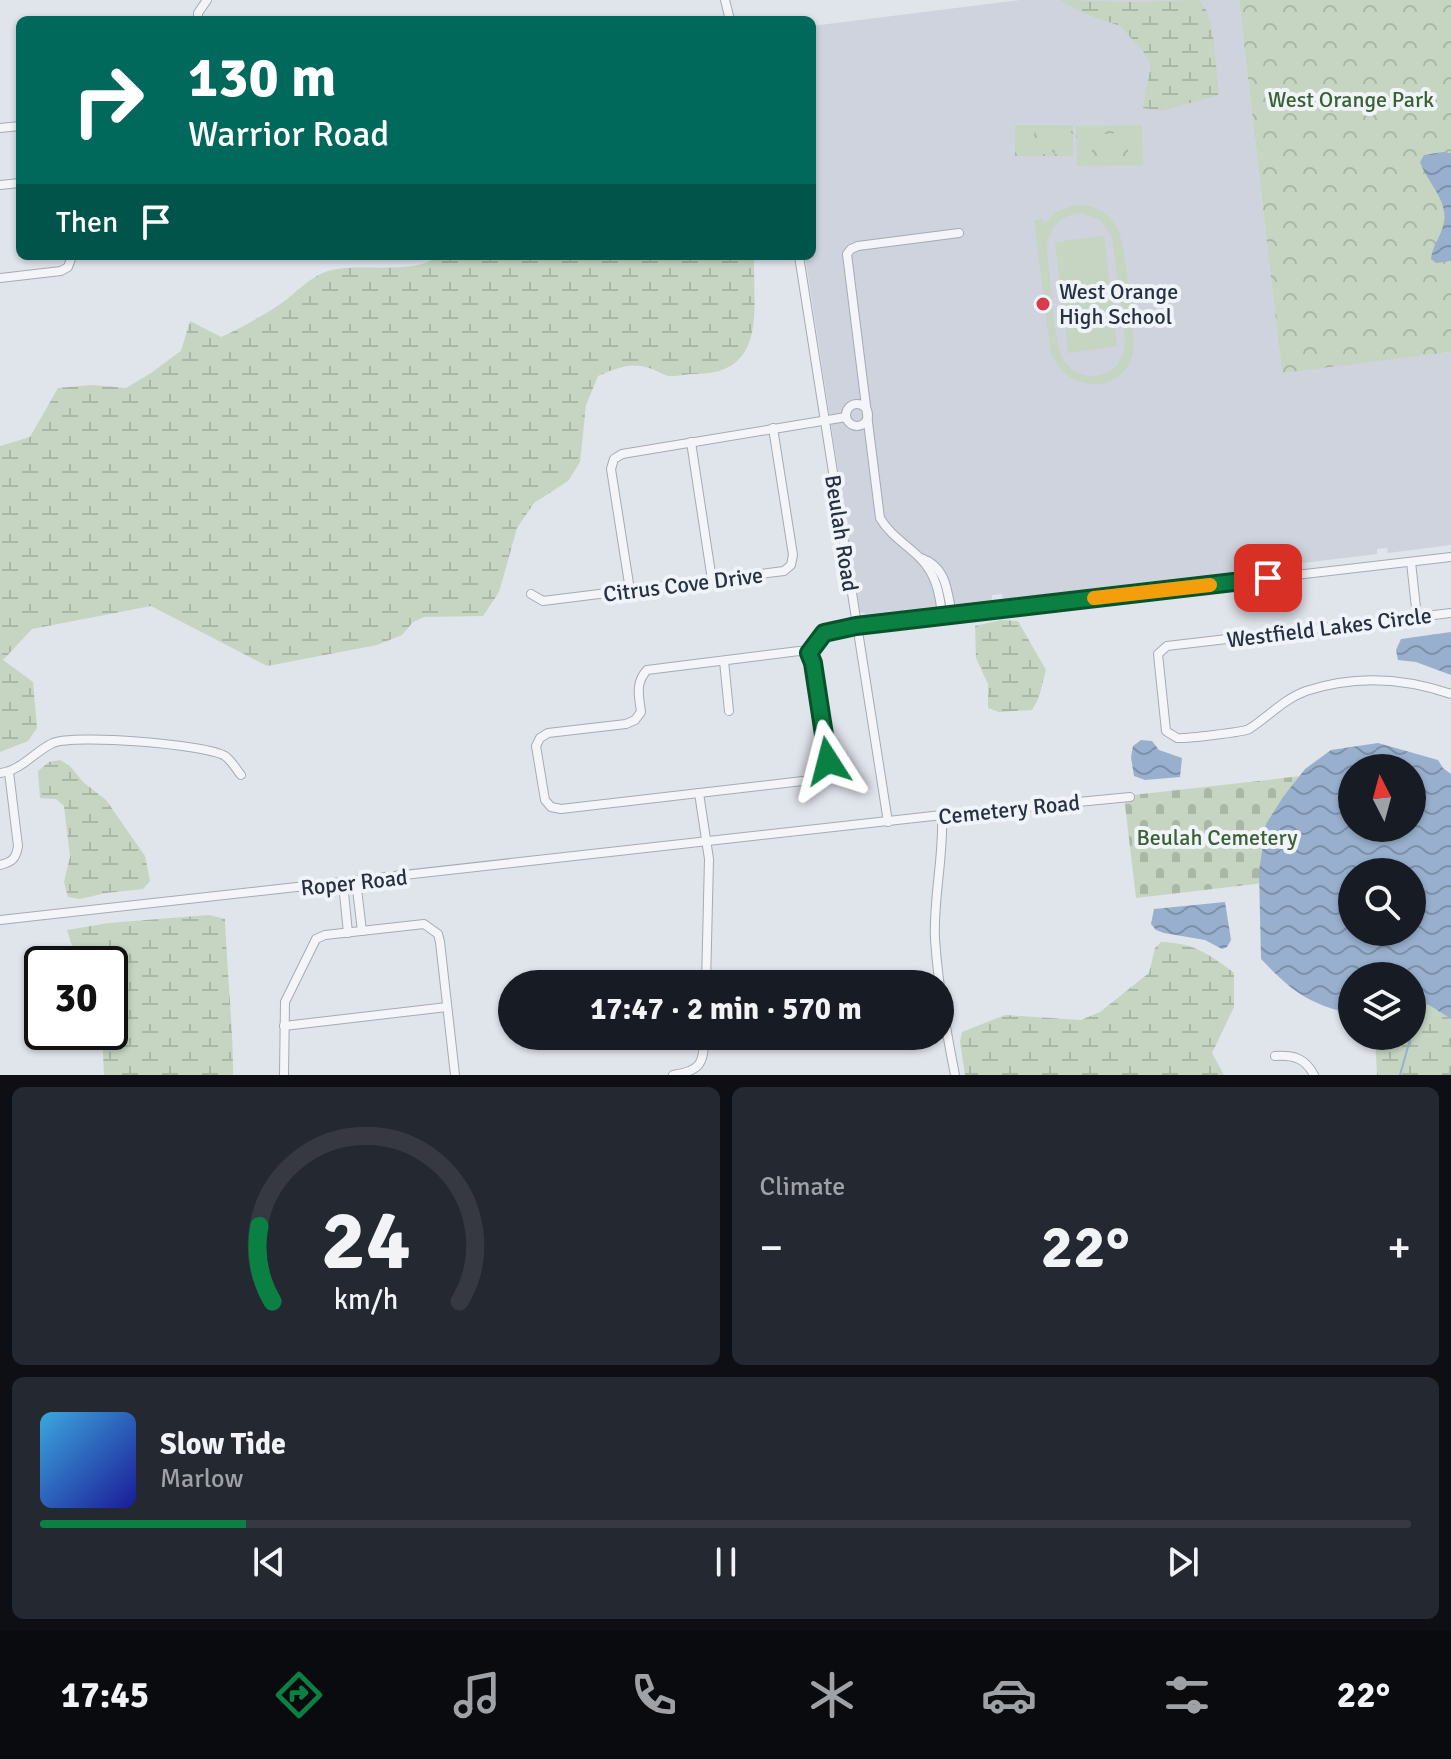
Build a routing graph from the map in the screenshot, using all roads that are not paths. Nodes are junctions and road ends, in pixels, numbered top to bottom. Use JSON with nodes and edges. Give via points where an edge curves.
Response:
{"nodes":[{"id":1,"x":959,"y":233,"type":"dead end"},
{"id":2,"x":71,"y":260,"type":"edge"},
{"id":3,"x":800,"y":260,"type":"edge"},
{"id":4,"x":0,"y":278,"type":"edge"},
{"id":5,"x":868,"y":414,"type":"junction"},
{"id":6,"x":846,"y":417,"type":"junction"},
{"id":7,"x":824,"y":419,"type":"junction"},
{"id":8,"x":773,"y":428,"type":"junction"},
{"id":9,"x":691,"y":442,"type":"junction"},
{"id":10,"x":1451,"y":557,"type":"edge"},
{"id":11,"x":1411,"y":562,"type":"junction"},
{"id":12,"x":712,"y":580,"type":"junction"},
{"id":13,"x":630,"y":590,"type":"junction"},
{"id":14,"x":531,"y":594,"type":"dead end"},
{"id":15,"x":1451,"y":613,"type":"edge"},
{"id":16,"x":947,"y":615,"type":"junction"},
{"id":17,"x":1417,"y":617,"type":"junction"},
{"id":18,"x":856,"y":626,"type":"junction"},
{"id":19,"x":809,"y":653,"type":"junction"},
{"id":20,"x":724,"y":661,"type":"junction"},
{"id":21,"x":1451,"y":694,"type":"edge"},
{"id":22,"x":729,"y":711,"type":"dead end"},
{"id":23,"x":4,"y":772,"type":"edge"},
{"id":24,"x":241,"y":775,"type":"dead end"},
{"id":25,"x":699,"y":793,"type":"junction"},
{"id":26,"x":1130,"y":797,"type":"dead end"},
{"id":27,"x":942,"y":815,"type":"junction"},
{"id":28,"x":888,"y":822,"type":"junction"},
{"id":29,"x":707,"y":843,"type":"junction"},
{"id":30,"x":0,"y":865,"type":"edge"},
{"id":31,"x":356,"y":881,"type":"junction"},
{"id":32,"x":343,"y":883,"type":"junction"},
{"id":33,"x":0,"y":920,"type":"edge"},
{"id":34,"x":362,"y":931,"type":"junction"},
{"id":35,"x":348,"y":933,"type":"junction"},
{"id":36,"x":706,"y":970,"type":"edge"},
{"id":37,"x":447,"y":1007,"type":"junction"},
{"id":38,"x":284,"y":1026,"type":"junction"},
{"id":39,"x":704,"y":1050,"type":"edge"},
{"id":40,"x":1275,"y":1056,"type":"dead end"},
{"id":41,"x":284,"y":1075,"type":"edge"},
{"id":42,"x":455,"y":1075,"type":"edge"},
{"id":43,"x":673,"y":1075,"type":"edge"},
{"id":44,"x":955,"y":1075,"type":"edge"},
{"id":45,"x":1314,"y":1075,"type":"edge"}],
"edges":[{"from":1,"to":5,"type":"street","via":[[849,250]]},
{"from":2,"to":4,"type":"street","via":[[61,271]]},
{"from":3,"to":7,"type":"street","name":"Beulah Road"},
{"from":5,"to":6,"type":"street","via":[[858,426]]},
{"from":5,"to":6,"type":"street","via":[[855,404]]},
{"from":5,"to":16,"type":"street","via":[[880,518],[920,558],[936,582]]},
{"from":6,"to":7,"type":"street"},
{"from":7,"to":8,"type":"street"},
{"from":7,"to":18,"type":"street","name":"Beulah Road"},
{"from":8,"to":9,"type":"street"},
{"from":8,"to":12,"type":"street","name":"Citrus Cove Drive","via":[[791,565],[784,571]]},
{"from":9,"to":12,"type":"street"},
{"from":9,"to":13,"type":"street","via":[[614,459],[611,469]]},
{"from":10,"to":11,"type":"street"},
{"from":11,"to":16,"type":"street"},
{"from":11,"to":17,"type":"street"},
{"from":12,"to":13,"type":"street","name":"Citrus Cove Drive"},
{"from":13,"to":14,"type":"street","name":"Citrus Cove Drive","via":[[543,601]]},
{"from":15,"to":17,"type":"street","name":"Westfield Lakes Circle"},
{"from":16,"to":18,"type":"street"},
{"from":17,"to":21,"type":"street","name":"Westfield Lakes Circle","via":[[1167,646],[1158,654],[1166,731],[1176,738],[1246,731],[1304,692],[1341,683],[1422,684]]},
{"from":18,"to":19,"type":"street","via":[[824,633]]},
{"from":18,"to":28,"type":"street","name":"Beulah Road"},
{"from":19,"to":20,"type":"street"},
{"from":19,"to":25,"type":"street","via":[[827,773],[820,779]]},
{"from":20,"to":22,"type":"street"},
{"from":20,"to":25,"type":"street","via":[[647,670],[638,685],[641,712],[635,720],[548,733],[536,746],[545,800],[551,807]]},
{"from":23,"to":24,"type":"street","via":[[52,744],[79,739],[197,748],[224,756]]},
{"from":23,"to":30,"type":"street","via":[[18,846],[11,862]]},
{"from":25,"to":29,"type":"street"},
{"from":26,"to":27,"type":"street","name":"Cemetery Road"},
{"from":27,"to":28,"type":"street","name":"Cemetery Road"},
{"from":27,"to":44,"type":"street","via":[[935,937]]},
{"from":28,"to":29,"type":"street"},
{"from":29,"to":31,"type":"street","name":"Roper Road"},
{"from":29,"to":36,"type":"street"},
{"from":31,"to":32,"type":"street","name":"Roper Road"},
{"from":31,"to":34,"type":"street"},
{"from":32,"to":33,"type":"street","name":"Roper Road"},
{"from":32,"to":35,"type":"street"},
{"from":34,"to":35,"type":"street"},
{"from":34,"to":37,"type":"street","via":[[424,924],[432,928],[440,942]]},
{"from":35,"to":38,"type":"street","via":[[316,939],[290,986]]},
{"from":37,"to":38,"type":"street"},
{"from":37,"to":42,"type":"street"},
{"from":38,"to":41,"type":"street"},
{"from":39,"to":43,"type":"street","via":[[698,1067]]},
{"from":40,"to":45,"type":"street","via":[[1291,1055],[1308,1063]]}]}
